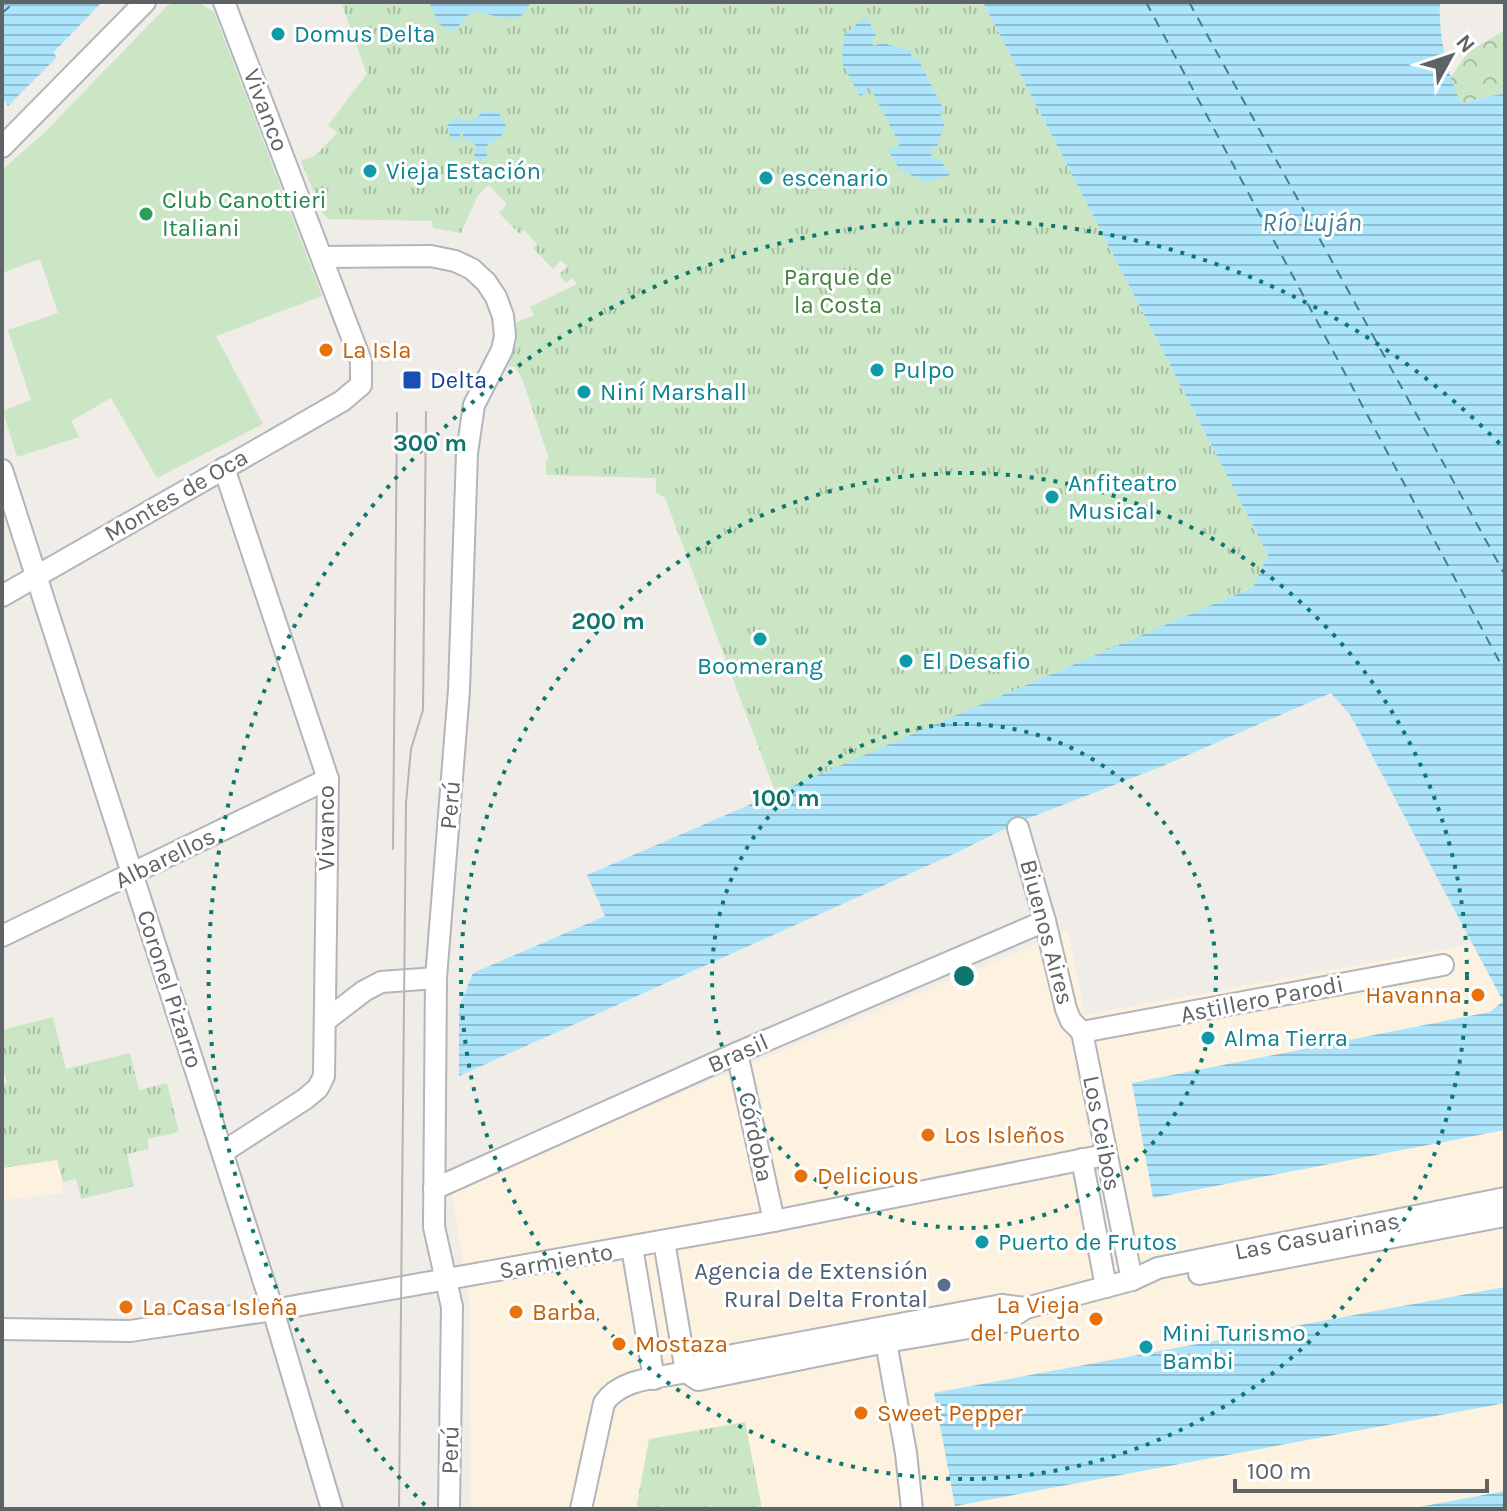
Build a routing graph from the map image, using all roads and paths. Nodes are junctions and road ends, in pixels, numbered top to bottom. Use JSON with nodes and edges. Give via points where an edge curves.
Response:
{"nodes":[{"id":1,"x":145,"y":2,"type":"edge"},
{"id":2,"x":224,"y":2,"type":"edge"},
{"id":3,"x":2,"y":147,"type":"edge"},
{"id":4,"x":322,"y":257,"type":"junction"},
{"id":5,"x":351,"y":395,"type":"joint"},
{"id":6,"x":224,"y":468,"type":"junction"},
{"id":7,"x":2,"y":470,"type":"edge"},
{"id":8,"x":36,"y":576,"type":"junction"},
{"id":9,"x":2,"y":596,"type":"edge"},
{"id":10,"x":328,"y":779,"type":"junction"},
{"id":11,"x":1018,"y":828,"type":"dead end"},
{"id":12,"x":133,"y":874,"type":"junction"},
{"id":13,"x":1045,"y":921,"type":"junction"},
{"id":14,"x":2,"y":936,"type":"edge"},
{"id":15,"x":1443,"y":965,"type":"dead end"},
{"id":16,"x":436,"y":978,"type":"junction"},
{"id":17,"x":325,"y":1021,"type":"junction"},
{"id":18,"x":1082,"y":1032,"type":"junction"},
{"id":19,"x":737,"y":1053,"type":"junction"},
{"id":20,"x":223,"y":1152,"type":"junction"},
{"id":21,"x":1105,"y":1155,"type":"junction"},
{"id":22,"x":1082,"y":1159,"type":"junction"},
{"id":23,"x":434,"y":1189,"type":"junction"},
{"id":24,"x":1505,"y":1198,"type":"edge"},
{"id":25,"x":1505,"y":1216,"type":"edge"},
{"id":26,"x":774,"y":1221,"type":"junction"},
{"id":27,"x":664,"y":1241,"type":"junction"},
{"id":28,"x":632,"y":1247,"type":"junction"},
{"id":29,"x":445,"y":1280,"type":"junction"},
{"id":30,"x":1132,"y":1280,"type":"junction"},
{"id":31,"x":1106,"y":1287,"type":"junction"},
{"id":32,"x":273,"y":1310,"type":"junction"},
{"id":33,"x":2,"y":1329,"type":"edge"},
{"id":34,"x":885,"y":1334,"type":"junction"},
{"id":35,"x":686,"y":1372,"type":"junction"},
{"id":36,"x":654,"y":1379,"type":"junction"},
{"id":37,"x":332,"y":1509,"type":"edge"},
{"id":38,"x":449,"y":1509,"type":"edge"},
{"id":39,"x":581,"y":1509,"type":"edge"},
{"id":40,"x":912,"y":1509,"type":"edge"}],
"edges":[{"from":1,"to":3,"type":"street"},
{"from":2,"to":4,"type":"street","name":"Vivanco"},
{"from":4,"to":5,"type":"street","name":"Vivanco","via":[[361,361],[361,385]]},
{"from":4,"to":16,"type":"street","name":"Perú","via":[[431,256],[455,261],[486,282],[503,316],[502,350],[474,405],[468,440],[459,690]]},
{"from":5,"to":6,"type":"street","name":"Montes de Oca"},
{"from":6,"to":8,"type":"street","name":"Montes de Oca"},
{"from":6,"to":10,"type":"street","name":"Vivanco"},
{"from":7,"to":8,"type":"street","name":"Coronel Pizarro"},
{"from":8,"to":9,"type":"street","name":"Montes de Oca"},
{"from":8,"to":12,"type":"street","name":"Coronel Pizarro"},
{"from":10,"to":12,"type":"street","name":"Albarellos"},
{"from":10,"to":17,"type":"street","name":"Vivanco"},
{"from":11,"to":13,"type":"street","name":"Biuenos Aires"},
{"from":12,"to":14,"type":"street","name":"Albarellos"},
{"from":12,"to":20,"type":"street","name":"Coronel Pizarro"},
{"from":13,"to":18,"type":"street","name":"Biuenos Aires","via":[[1066,1009]]},
{"from":13,"to":19,"type":"street","name":"Brasil"},
{"from":15,"to":18,"type":"street","name":"Astillero Parodi"},
{"from":16,"to":17,"type":"street","via":[[381,982]]},
{"from":16,"to":23,"type":"street","name":"Perú"},
{"from":17,"to":20,"type":"street","name":"Vivanco","via":[[324,1076],[318,1088]]},
{"from":18,"to":21,"type":"street","name":"Los Ceibos"},
{"from":19,"to":23,"type":"street","name":"Brasil"},
{"from":19,"to":26,"type":"street","name":"Córdoba"},
{"from":20,"to":32,"type":"street","name":"Coronel Pizarro"},
{"from":21,"to":22,"type":"street","name":"Sarmiento"},
{"from":21,"to":30,"type":"street","name":"Los Ceibos"},
{"from":22,"to":26,"type":"street","name":"Sarmiento"},
{"from":22,"to":31,"type":"street"},
{"from":23,"to":29,"type":"street","name":"Perú"},
{"from":24,"to":30,"type":"street","name":"Las Casuarinas","via":[[1158,1268]]},
{"from":25,"to":30,"type":"street","name":"Las Casuarinas","via":[[1160,1281]]},
{"from":26,"to":27,"type":"street","name":"Sarmiento"},
{"from":27,"to":28,"type":"street","name":"Sarmiento"},
{"from":27,"to":35,"type":"street"},
{"from":28,"to":29,"type":"street","name":"Sarmiento"},
{"from":28,"to":36,"type":"street"},
{"from":29,"to":32,"type":"street","name":"Sarmiento"},
{"from":29,"to":38,"type":"street","name":"Perú","via":[[452,1307]]},
{"from":30,"to":31,"type":"street","name":"Las Casuarinas"},
{"from":31,"to":34,"type":"street","name":"Las Casuarinas","via":[[1026,1308],[1004,1322]]},
{"from":32,"to":33,"type":"street","name":"Sarmiento","via":[[130,1331]]},
{"from":32,"to":37,"type":"street","name":"Coronel Pizarro"},
{"from":34,"to":35,"type":"street","name":"Las Casuarinas","via":[[698,1380]]},
{"from":34,"to":40,"type":"street"},
{"from":35,"to":36,"type":"street","name":"Las Casuarinas"},
{"from":36,"to":39,"type":"street","name":"Las Casuarinas","via":[[626,1384],[604,1403]]}]}
